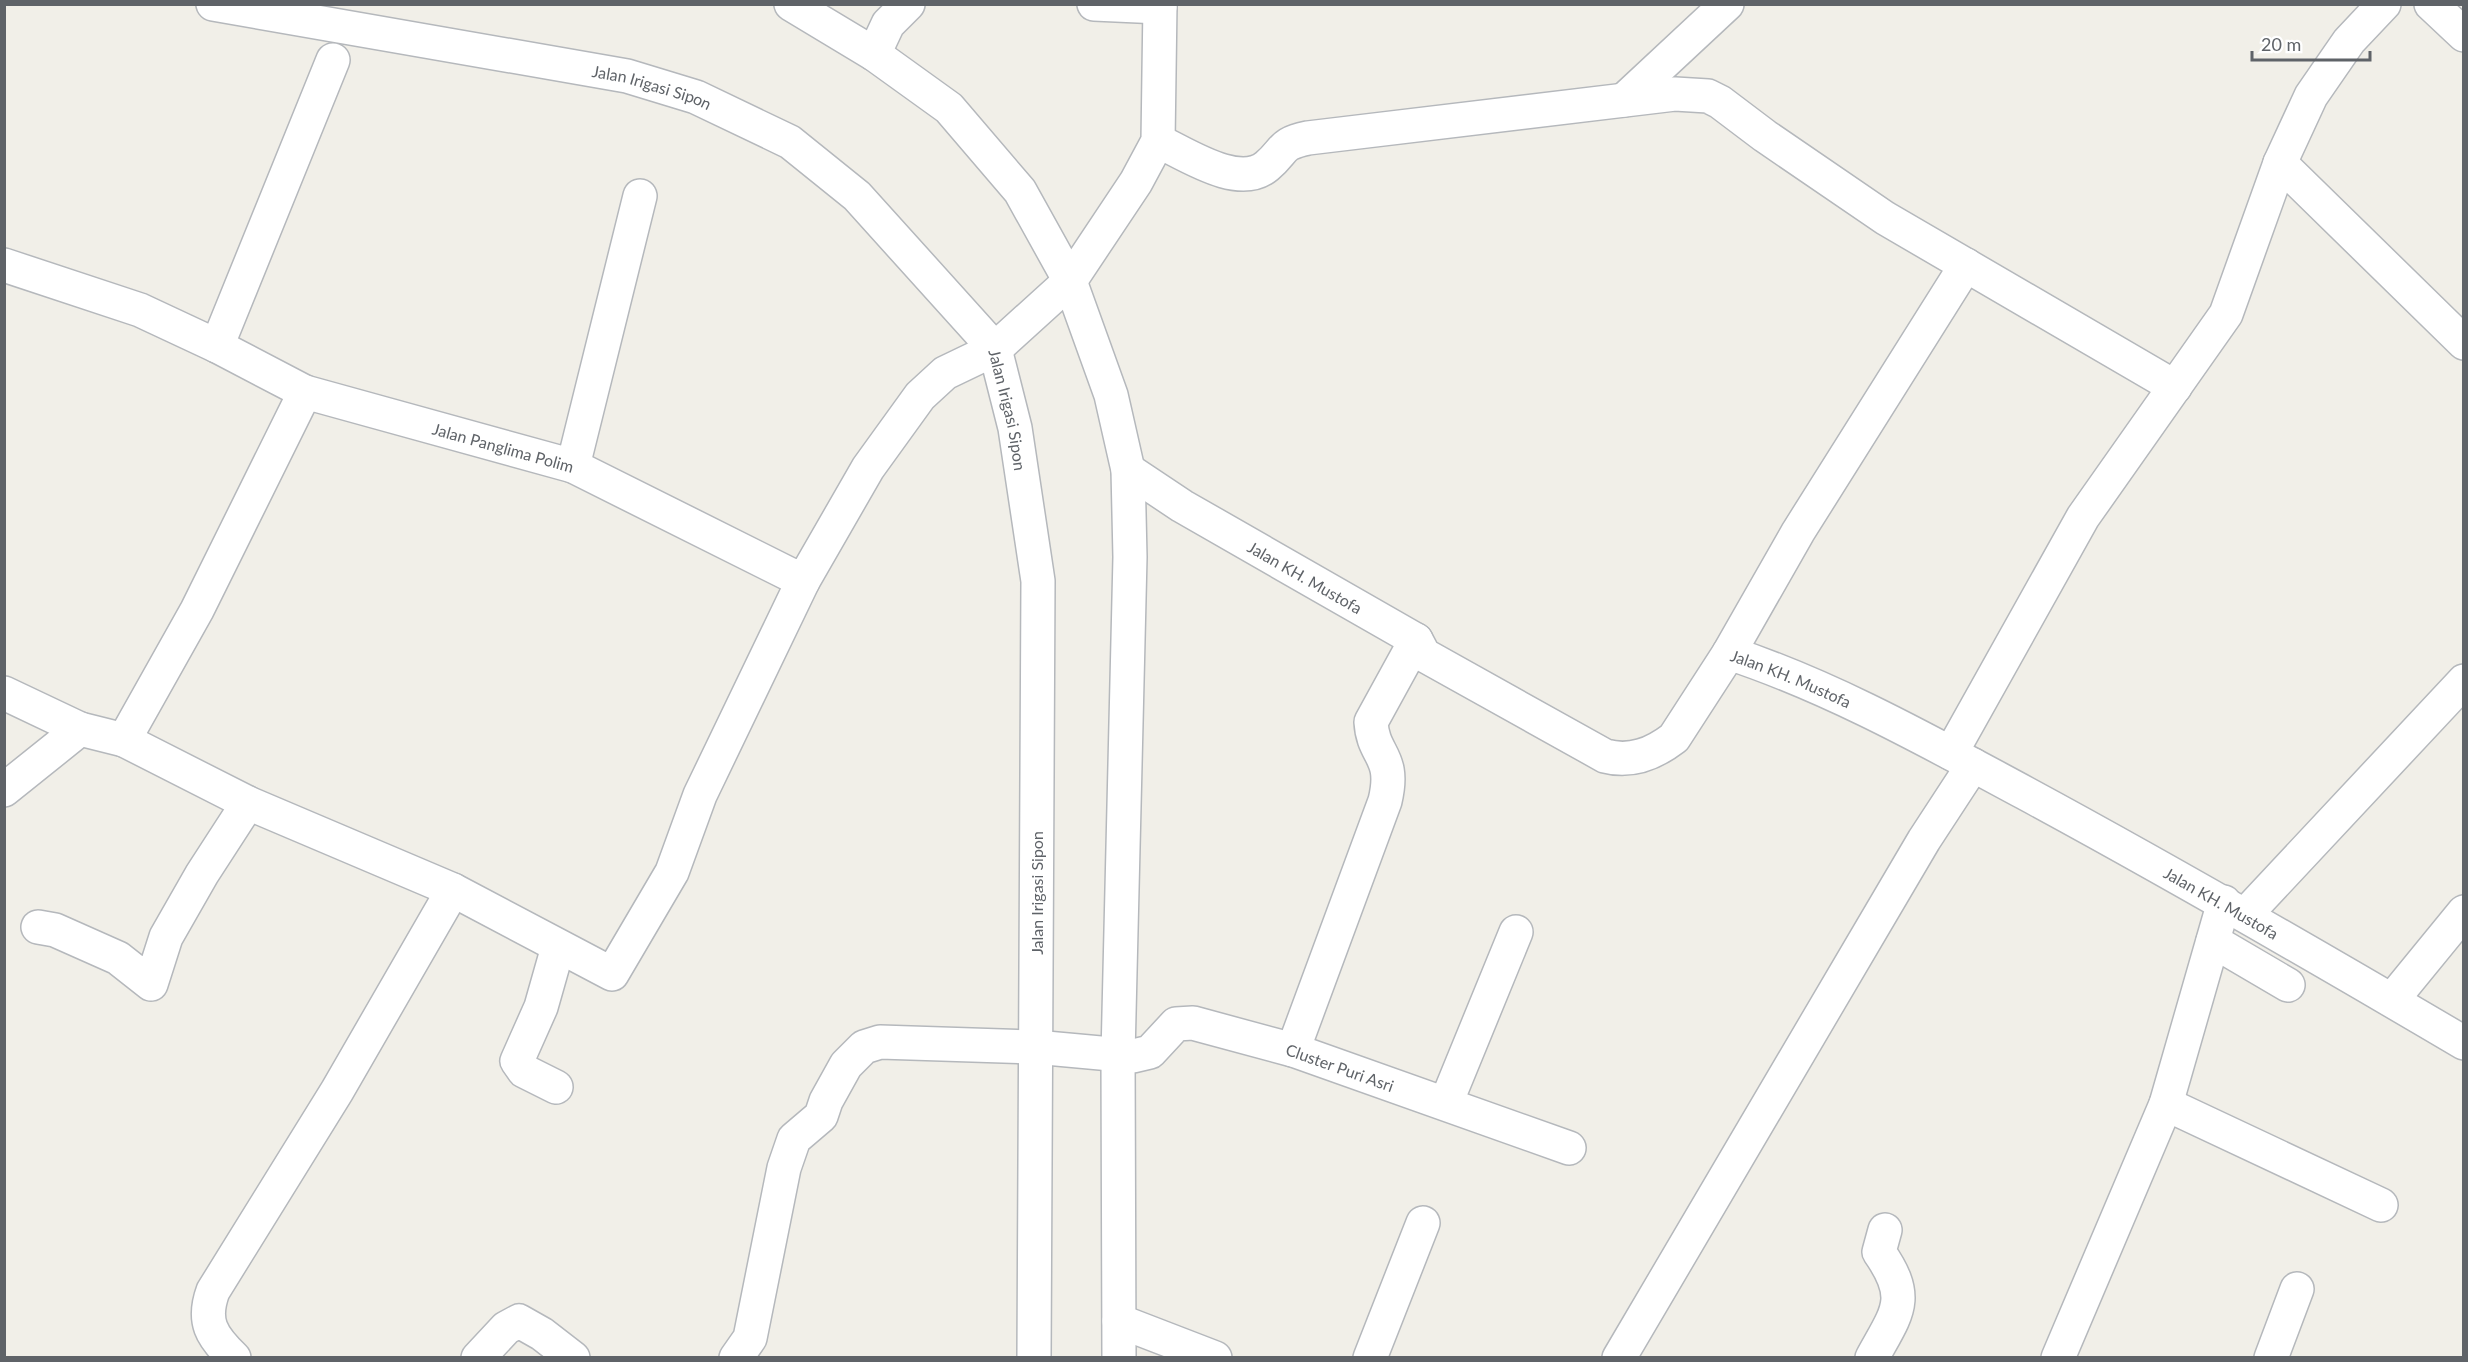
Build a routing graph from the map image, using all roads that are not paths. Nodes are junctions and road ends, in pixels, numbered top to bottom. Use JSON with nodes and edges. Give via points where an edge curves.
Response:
{"nodes":[{"id":1,"x":213,"y":4,"type":"edge"},
{"id":2,"x":909,"y":4,"type":"edge"},
{"id":3,"x":1094,"y":4,"type":"edge"},
{"id":4,"x":1727,"y":4,"type":"edge"},
{"id":5,"x":2384,"y":4,"type":"edge"},
{"id":6,"x":2431,"y":4,"type":"edge"},
{"id":7,"x":1160,"y":6,"type":"edge"},
{"id":8,"x":810,"y":9,"type":"edge"},
{"id":9,"x":327,"y":15,"type":"edge"},
{"id":10,"x":2463,"y":35,"type":"edge"},
{"id":11,"x":874,"y":54,"type":"junction"},
{"id":12,"x":333,"y":60,"type":"dead end"},
{"id":13,"x":1624,"y":100,"type":"junction"},
{"id":14,"x":1158,"y":141,"type":"junction"},
{"id":15,"x":2280,"y":163,"type":"junction"},
{"id":16,"x":640,"y":196,"type":"dead end"},
{"id":17,"x":4,"y":265,"type":"edge"},
{"id":18,"x":1966,"y":265,"type":"junction"},
{"id":19,"x":1065,"y":286,"type":"junction"},
{"id":20,"x":2463,"y":343,"type":"edge"},
{"id":21,"x":217,"y":346,"type":"junction"},
{"id":22,"x":999,"y":346,"type":"junction"},
{"id":23,"x":2175,"y":387,"type":"junction"},
{"id":24,"x":305,"y":392,"type":"junction"},
{"id":25,"x":573,"y":466,"type":"junction"},
{"id":26,"x":1128,"y":470,"type":"junction"},
{"id":27,"x":803,"y":581,"type":"junction"},
{"id":28,"x":1416,"y":640,"type":"junction"},
{"id":29,"x":1729,"y":653,"type":"junction"},
{"id":30,"x":2463,"y":681,"type":"edge"},
{"id":31,"x":4,"y":693,"type":"edge"},
{"id":32,"x":80,"y":729,"type":"junction"},
{"id":33,"x":124,"y":740,"type":"junction"},
{"id":34,"x":1962,"y":759,"type":"junction"},
{"id":35,"x":4,"y":790,"type":"edge"},
{"id":36,"x":248,"y":803,"type":"junction"},
{"id":37,"x":453,"y":890,"type":"junction"},
{"id":38,"x":2235,"y":908,"type":"junction"},
{"id":39,"x":2463,"y":912,"type":"edge"},
{"id":40,"x":38,"y":927,"type":"dead end"},
{"id":41,"x":1516,"y":932,"type":"dead end"},
{"id":42,"x":2213,"y":941,"type":"junction"},
{"id":43,"x":558,"y":947,"type":"junction"},
{"id":44,"x":2288,"y":985,"type":"dead end"},
{"id":45,"x":2392,"y":1000,"type":"junction"},
{"id":46,"x":2463,"y":1042,"type":"edge"},
{"id":47,"x":1035,"y":1047,"type":"junction"},
{"id":48,"x":1293,"y":1050,"type":"junction"},
{"id":49,"x":1118,"y":1055,"type":"junction"},
{"id":50,"x":556,"y":1087,"type":"dead end"},
{"id":51,"x":1446,"y":1103,"type":"junction"},
{"id":52,"x":2166,"y":1104,"type":"junction"},
{"id":53,"x":1569,"y":1148,"type":"dead end"},
{"id":54,"x":2381,"y":1205,"type":"dead end"},
{"id":55,"x":1423,"y":1223,"type":"dead end"},
{"id":56,"x":1886,"y":1230,"type":"dead end"},
{"id":57,"x":2297,"y":1289,"type":"dead end"},
{"id":58,"x":1119,"y":1321,"type":"junction"},
{"id":59,"x":1621,"y":1357,"type":"edge"},
{"id":60,"x":234,"y":1358,"type":"edge"},
{"id":61,"x":478,"y":1358,"type":"edge"},
{"id":62,"x":573,"y":1358,"type":"edge"},
{"id":63,"x":736,"y":1358,"type":"edge"},
{"id":64,"x":1034,"y":1358,"type":"edge"},
{"id":65,"x":1119,"y":1358,"type":"edge"},
{"id":66,"x":1215,"y":1358,"type":"edge"},
{"id":67,"x":1370,"y":1358,"type":"edge"},
{"id":68,"x":1872,"y":1358,"type":"edge"},
{"id":69,"x":2058,"y":1358,"type":"edge"},
{"id":70,"x":2271,"y":1358,"type":"edge"}],
"edges":[{"from":1,"to":9,"type":"street","name":"Jalan Irigasi Sipon"},
{"from":2,"to":11,"type":"street","via":[[888,24]]},
{"from":3,"to":7,"type":"street"},
{"from":4,"to":13,"type":"street"},
{"from":5,"to":15,"type":"street","via":[[2349,41],[2311,96]]},
{"from":6,"to":10,"type":"street"},
{"from":7,"to":14,"type":"street"},
{"from":8,"to":11,"type":"street"},
{"from":9,"to":22,"type":"street","name":"Jalan Irigasi Sipon","via":[[627,76],[696,97],[790,142],[857,196]]},
{"from":11,"to":19,"type":"street","via":[[949,108],[1020,191]]},
{"from":12,"to":21,"type":"street"},
{"from":13,"to":14,"type":"street","via":[[1308,138],[1288,142],[1267,166],[1243,176]]},
{"from":13,"to":18,"type":"street","via":[[1695,94],[1720,102],[1885,218]]},
{"from":14,"to":19,"type":"street","via":[[1136,182]]},
{"from":15,"to":20,"type":"street"},
{"from":15,"to":23,"type":"street","via":[[2226,314]]},
{"from":16,"to":25,"type":"street"},
{"from":17,"to":21,"type":"street","name":"Jalan Panglima Polim","via":[[140,310]]},
{"from":18,"to":23,"type":"street"},
{"from":18,"to":29,"type":"street","via":[[1798,532]]},
{"from":19,"to":22,"type":"street"},
{"from":19,"to":26,"type":"street","via":[[1111,395]]},
{"from":21,"to":24,"type":"street","name":"Jalan Panglima Polim"},
{"from":22,"to":27,"type":"street","via":[[945,373],[920,396],[868,468]]},
{"from":22,"to":47,"type":"street","name":"Jalan Irigasi Sipon","via":[[1016,428],[1038,581]]},
{"from":23,"to":34,"type":"street","via":[[2083,517]]},
{"from":24,"to":25,"type":"street","name":"Jalan Panglima Polim"},
{"from":24,"to":33,"type":"street","via":[[197,610]]},
{"from":25,"to":27,"type":"street","name":"Jalan Panglima Polim"},
{"from":26,"to":28,"type":"street","name":"Jalan KH. Mustofa","via":[[1182,506]]},
{"from":26,"to":49,"type":"street","via":[[1130,557]]},
{"from":27,"to":43,"type":"street","via":[[699,795],[672,872],[612,974]]},
{"from":28,"to":29,"type":"street","name":"Jalan KH. Mustofa","via":[[1424,655],[1605,756],[1621,760],[1653,751],[1674,738]]},
{"from":28,"to":48,"type":"street","via":[[1371,722],[1390,775],[1385,801]]},
{"from":29,"to":34,"type":"street","name":"Jalan KH. Mustofa","via":[[1804,682]]},
{"from":30,"to":38,"type":"street"},
{"from":31,"to":32,"type":"street"},
{"from":32,"to":33,"type":"street"},
{"from":32,"to":35,"type":"street"},
{"from":33,"to":36,"type":"street"},
{"from":34,"to":38,"type":"street","name":"Jalan KH. Mustofa"},
{"from":34,"to":59,"type":"street","via":[[1924,840]]},
{"from":36,"to":37,"type":"street"},
{"from":36,"to":40,"type":"street","via":[[166,937],[152,984],[118,958],[55,930]]},
{"from":37,"to":43,"type":"street"},
{"from":37,"to":60,"type":"street","via":[[337,1091],[213,1291],[208,1306],[210,1328]]},
{"from":38,"to":42,"type":"street"},
{"from":38,"to":45,"type":"street","name":"Jalan KH. Mustofa"},
{"from":39,"to":45,"type":"street"},
{"from":41,"to":51,"type":"street"},
{"from":42,"to":44,"type":"street"},
{"from":42,"to":52,"type":"street"},
{"from":43,"to":50,"type":"street","via":[[541,1007],[517,1060],[524,1071]]},
{"from":45,"to":46,"type":"street","name":"Jalan KH. Mustofa"},
{"from":47,"to":49,"type":"street"},
{"from":47,"to":63,"type":"street","via":[[880,1042],[864,1047],[846,1065],[821,1116],[795,1139],[784,1168],[757,1314],[750,1338]]},
{"from":47,"to":64,"type":"street","name":"Jalan Irigasi Sipon"},
{"from":48,"to":49,"type":"street","name":"Cluster Puri Asri","via":[[1182,1022],[1170,1029],[1150,1052]]},
{"from":48,"to":51,"type":"street","name":"Cluster Puri Asri"},
{"from":49,"to":58,"type":"street"},
{"from":51,"to":53,"type":"street","name":"Cluster Puri Asri"},
{"from":52,"to":54,"type":"street"},
{"from":52,"to":69,"type":"street"},
{"from":55,"to":67,"type":"street"},
{"from":56,"to":68,"type":"street","via":[[1879,1251],[1898,1286],[1900,1300]]},
{"from":57,"to":70,"type":"street"},
{"from":58,"to":65,"type":"street"},
{"from":58,"to":66,"type":"street"},
{"from":61,"to":62,"type":"street","via":[[506,1328],[519,1322]]}]}
